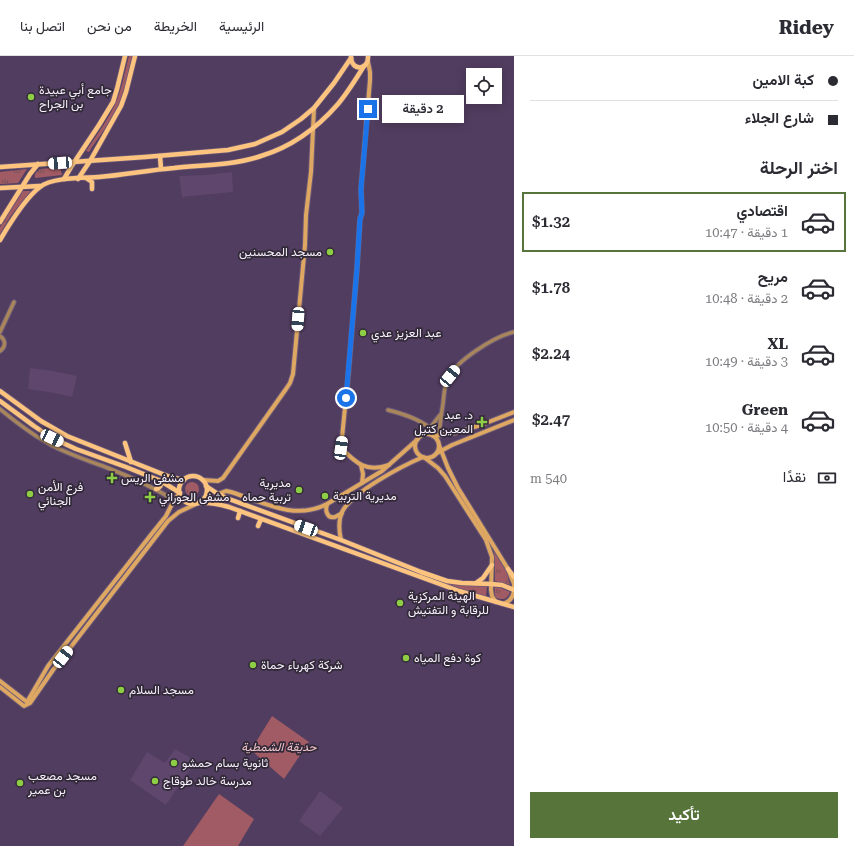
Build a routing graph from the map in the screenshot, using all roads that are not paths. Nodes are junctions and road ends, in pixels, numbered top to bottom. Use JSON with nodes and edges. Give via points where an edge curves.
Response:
{"nodes":[{"id":1,"x":125,"y":56,"type":"edge"},
{"id":2,"x":136,"y":56,"type":"edge"},
{"id":3,"x":368,"y":56,"type":"edge"},
{"id":4,"x":351,"y":57,"type":"edge"},
{"id":5,"x":368,"y":62,"type":"junction"},
{"id":6,"x":364,"y":66,"type":"junction"},
{"id":7,"x":314,"y":108,"type":"junction"},
{"id":8,"x":313,"y":128,"type":"junction"},
{"id":9,"x":160,"y":156,"type":"junction"},
{"id":10,"x":90,"y":161,"type":"junction"},
{"id":11,"x":74,"y":162,"type":"junction"},
{"id":12,"x":38,"y":164,"type":"junction"},
{"id":13,"x":0,"y":167,"type":"edge"},
{"id":14,"x":161,"y":169,"type":"junction"},
{"id":15,"x":78,"y":178,"type":"junction"},
{"id":16,"x":84,"y":178,"type":"junction"},
{"id":17,"x":64,"y":179,"type":"junction"},
{"id":18,"x":40,"y":186,"type":"junction"},
{"id":19,"x":22,"y":187,"type":"junction"},
{"id":20,"x":0,"y":188,"type":"edge"},
{"id":21,"x":92,"y":189,"type":"dead end"},
{"id":22,"x":0,"y":222,"type":"edge"},
{"id":23,"x":0,"y":240,"type":"edge"},
{"id":24,"x":14,"y":302,"type":"dead end"},
{"id":25,"x":0,"y":332,"type":"edge"},
{"id":26,"x":514,"y":332,"type":"edge"},
{"id":27,"x":0,"y":336,"type":"edge"},
{"id":28,"x":0,"y":352,"type":"edge"},
{"id":29,"x":0,"y":391,"type":"edge"},
{"id":30,"x":0,"y":401,"type":"edge"},
{"id":31,"x":0,"y":409,"type":"edge"},
{"id":32,"x":388,"y":410,"type":"dead end"},
{"id":33,"x":514,"y":412,"type":"edge"},
{"id":34,"x":441,"y":414,"type":"junction"},
{"id":35,"x":514,"y":420,"type":"edge"},
{"id":36,"x":430,"y":428,"type":"junction"},
{"id":37,"x":427,"y":434,"type":"junction"},
{"id":38,"x":439,"y":435,"type":"junction"},
{"id":39,"x":433,"y":436,"type":"junction"},
{"id":40,"x":418,"y":439,"type":"junction"},
{"id":41,"x":125,"y":444,"type":"dead end"},
{"id":42,"x":439,"y":445,"type":"junction"},
{"id":43,"x":441,"y":451,"type":"junction"},
{"id":44,"x":436,"y":453,"type":"junction"},
{"id":45,"x":424,"y":457,"type":"junction"},
{"id":46,"x":131,"y":462,"type":"junction"},
{"id":47,"x":361,"y":465,"type":"junction"},
{"id":48,"x":389,"y":465,"type":"junction"},
{"id":49,"x":184,"y":480,"type":"junction"},
{"id":50,"x":203,"y":480,"type":"junction"},
{"id":51,"x":161,"y":481,"type":"junction"},
{"id":52,"x":362,"y":483,"type":"junction"},
{"id":53,"x":206,"y":486,"type":"junction"},
{"id":54,"x":156,"y":489,"type":"junction"},
{"id":55,"x":180,"y":493,"type":"junction"},
{"id":56,"x":218,"y":494,"type":"junction"},
{"id":57,"x":174,"y":500,"type":"junction"},
{"id":58,"x":198,"y":503,"type":"junction"},
{"id":59,"x":327,"y":504,"type":"junction"},
{"id":60,"x":240,"y":511,"type":"junction"},
{"id":61,"x":342,"y":513,"type":"junction"},
{"id":62,"x":238,"y":518,"type":"dead end"},
{"id":63,"x":261,"y":519,"type":"junction"},
{"id":64,"x":258,"y":526,"type":"dead end"},
{"id":65,"x":341,"y":540,"type":"junction"},
{"id":66,"x":492,"y":565,"type":"junction"},
{"id":67,"x":508,"y":569,"type":"junction"},
{"id":68,"x":514,"y":577,"type":"edge"},
{"id":69,"x":475,"y":583,"type":"junction"},
{"id":70,"x":491,"y":584,"type":"junction"},
{"id":71,"x":514,"y":590,"type":"edge"},
{"id":72,"x":496,"y":602,"type":"junction"},
{"id":73,"x":503,"y":604,"type":"junction"},
{"id":74,"x":514,"y":607,"type":"edge"},
{"id":75,"x":0,"y":681,"type":"edge"},
{"id":76,"x":0,"y":687,"type":"edge"}],
"edges":[{"from":1,"to":11,"type":"main road","via":[[113,102]]},
{"from":2,"to":10,"type":"main road","via":[[121,106]]},
{"from":3,"to":5,"type":"main road"},
{"from":4,"to":6,"type":"main road","via":[[354,65],[359,68]]},
{"from":4,"to":7,"type":"main road"},
{"from":5,"to":6,"type":"main road"},
{"from":5,"to":47,"type":"main road","via":[[370,80],[361,189],[362,213],[341,448]]},
{"from":6,"to":8,"type":"main road","via":[[338,104]]},
{"from":7,"to":8,"type":"main road"},
{"from":7,"to":9,"type":"main road","via":[[282,132],[255,144],[228,150]]},
{"from":8,"to":14,"type":"main road","via":[[277,150],[261,156],[235,162]]},
{"from":8,"to":50,"type":"main road","via":[[294,374],[290,384],[223,478],[218,481]]},
{"from":9,"to":10,"type":"main road"},
{"from":9,"to":14,"type":"main road"},
{"from":10,"to":11,"type":"main road"},
{"from":10,"to":15,"type":"main road"},
{"from":11,"to":12,"type":"main road"},
{"from":11,"to":17,"type":"main road"},
{"from":12,"to":13,"type":"main road"},
{"from":12,"to":19,"type":"main road"},
{"from":14,"to":16,"type":"main road"},
{"from":15,"to":16,"type":"main road"},
{"from":15,"to":17,"type":"main road"},
{"from":16,"to":21,"type":"main road","via":[[92,182]]},
{"from":17,"to":18,"type":"main road"},
{"from":18,"to":19,"type":"main road"},
{"from":18,"to":23,"type":"main road","via":[[12,220]]},
{"from":19,"to":20,"type":"main road"},
{"from":19,"to":22,"type":"main road"},
{"from":24,"to":25,"type":"street"},
{"from":26,"to":34,"type":"street","via":[[487,343],[456,368],[448,378]]},
{"from":27,"to":28,"type":"street","via":[[5,344]]},
{"from":29,"to":46,"type":"main road","via":[[47,425],[67,436]]},
{"from":30,"to":51,"type":"main road","via":[[52,438]]},
{"from":31,"to":54,"type":"street","via":[[54,446]]},
{"from":32,"to":36,"type":"street","via":[[411,417]]},
{"from":33,"to":38,"type":"main road","via":[[455,433]]},
{"from":34,"to":36,"type":"street"},
{"from":34,"to":38,"type":"street"},
{"from":35,"to":43,"type":"main road"},
{"from":36,"to":37,"type":"street"},
{"from":37,"to":39,"type":"main road"},
{"from":37,"to":40,"type":"main road"},
{"from":38,"to":39,"type":"main road"},
{"from":39,"to":42,"type":"main road"},
{"from":40,"to":45,"type":"main road","via":[[417,451]]},
{"from":40,"to":48,"type":"main road"},
{"from":41,"to":46,"type":"main road"},
{"from":42,"to":43,"type":"main road"},
{"from":42,"to":44,"type":"main road"},
{"from":43,"to":44,"type":"main road"},
{"from":43,"to":67,"type":"main road","via":[[458,488]]},
{"from":44,"to":45,"type":"main road","via":[[432,457]]},
{"from":45,"to":61,"type":"main road","via":[[358,494]]},
{"from":45,"to":66,"type":"main road","via":[[445,476],[486,540]]},
{"from":46,"to":49,"type":"main road"},
{"from":47,"to":48,"type":"main road","via":[[378,468]]},
{"from":47,"to":52,"type":"main road"},
{"from":48,"to":52,"type":"main road"},
{"from":49,"to":50,"type":"main road","via":[[195,476]]},
{"from":49,"to":55,"type":"main road","via":[[180,486]]},
{"from":50,"to":53,"type":"main road"},
{"from":51,"to":54,"type":"main road","via":[[160,487]]},
{"from":51,"to":55,"type":"main road"},
{"from":52,"to":59,"type":"main road"},
{"from":53,"to":56,"type":"main road"},
{"from":53,"to":58,"type":"main road","via":[[206,494]]},
{"from":54,"to":57,"type":"street"},
{"from":55,"to":57,"type":"main road"},
{"from":55,"to":58,"type":"main road","via":[[185,500]]},
{"from":56,"to":59,"type":"main road","via":[[231,492],[289,511],[312,510]]},
{"from":56,"to":65,"type":"main road"},
{"from":57,"to":75,"type":"main road","via":[[166,516],[48,666],[27,702]]},
{"from":58,"to":60,"type":"main road","via":[[209,502]]},
{"from":58,"to":76,"type":"main road","via":[[183,509],[168,521],[30,703],[24,706]]},
{"from":59,"to":61,"type":"main road","via":[[326,511],[329,516],[336,517]]},
{"from":60,"to":62,"type":"main road"},
{"from":60,"to":63,"type":"main road"},
{"from":61,"to":65,"type":"main road","via":[[339,526]]},
{"from":63,"to":64,"type":"main road"},
{"from":63,"to":72,"type":"main road"},
{"from":65,"to":69,"type":"main road","via":[[447,581]]},
{"from":66,"to":69,"type":"main road","via":[[483,578]]},
{"from":66,"to":70,"type":"main road"},
{"from":67,"to":68,"type":"main road"},
{"from":67,"to":71,"type":"main road"},
{"from":69,"to":70,"type":"main road"},
{"from":70,"to":71,"type":"main road"},
{"from":70,"to":72,"type":"main road","via":[[490,590]]},
{"from":71,"to":73,"type":"main road","via":[[509,602]]},
{"from":72,"to":73,"type":"main road"},
{"from":73,"to":74,"type":"main road"}]}
